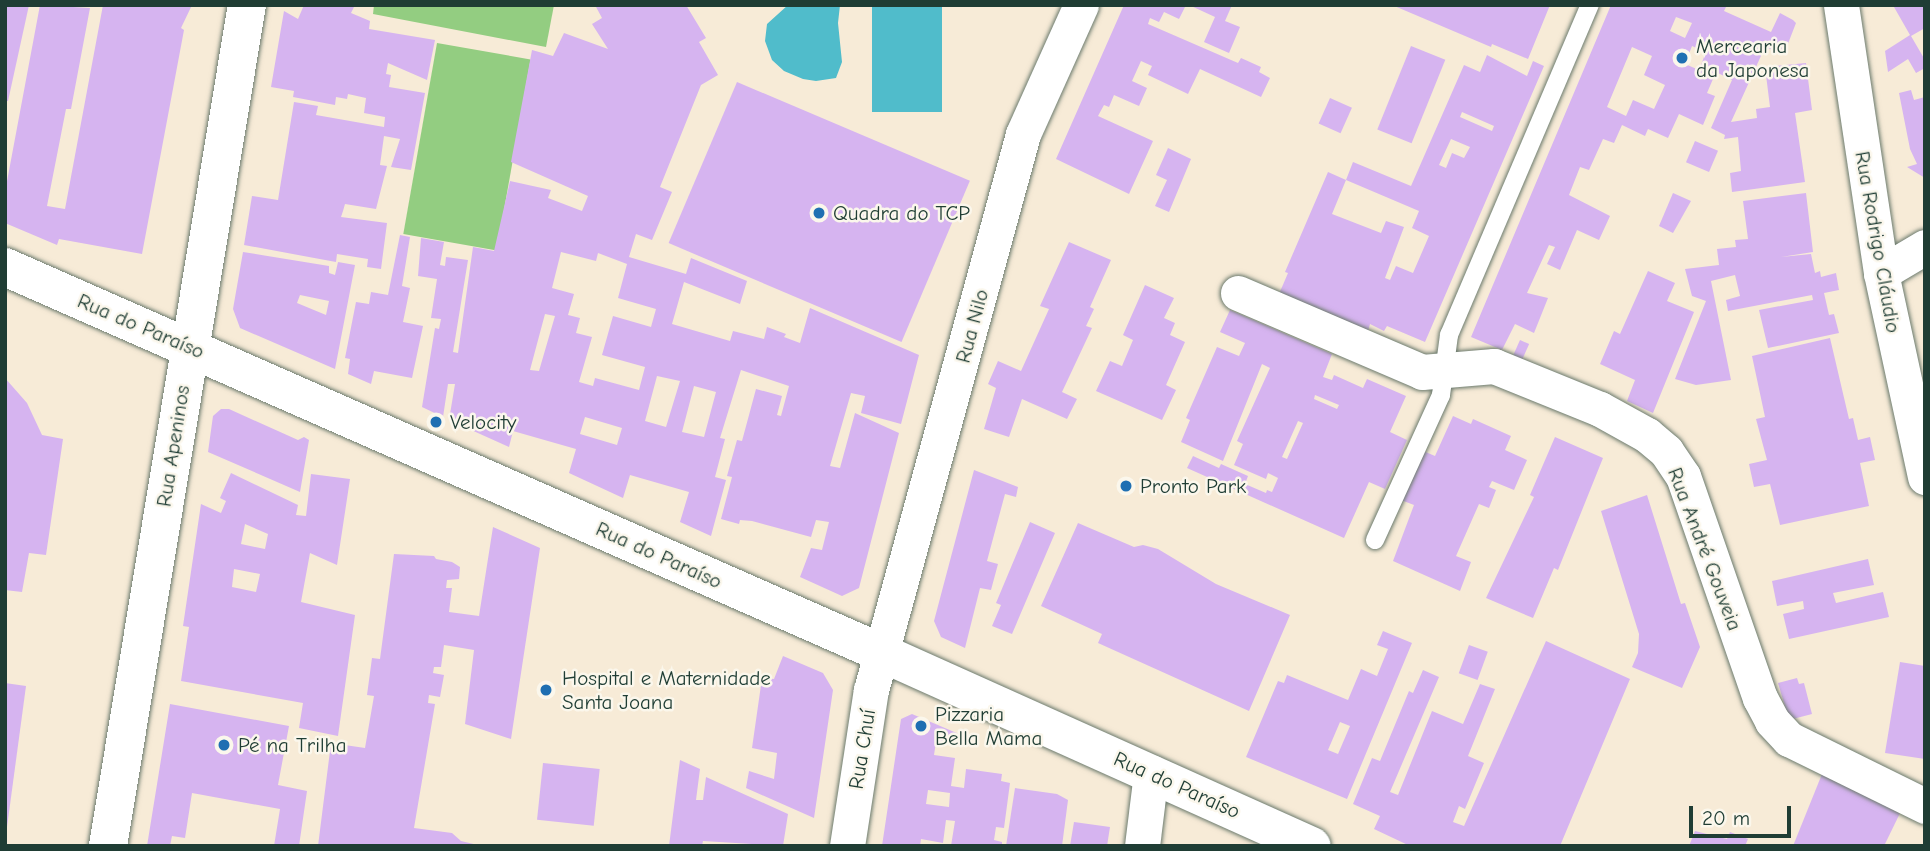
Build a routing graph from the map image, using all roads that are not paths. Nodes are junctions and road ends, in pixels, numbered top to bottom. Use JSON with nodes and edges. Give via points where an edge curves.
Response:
{"nodes":[{"id":1,"x":247,"y":5,"type":"edge"},
{"id":2,"x":1081,"y":5,"type":"edge"},
{"id":3,"x":1590,"y":5,"type":"edge"},
{"id":4,"x":1841,"y":5,"type":"edge"},
{"id":5,"x":1925,"y":247,"type":"edge"},
{"id":6,"x":5,"y":267,"type":"edge"},
{"id":7,"x":1881,"y":273,"type":"junction"},
{"id":8,"x":1238,"y":293,"type":"dead end"},
{"id":9,"x":190,"y":346,"type":"junction"},
{"id":10,"x":1444,"y":370,"type":"junction"},
{"id":11,"x":1925,"y":477,"type":"edge"},
{"id":12,"x":1375,"y":540,"type":"dead end"},
{"id":13,"x":882,"y":653,"type":"junction"},
{"id":14,"x":1151,"y":773,"type":"junction"},
{"id":15,"x":1925,"y":806,"type":"edge"},
{"id":16,"x":108,"y":846,"type":"edge"},
{"id":17,"x":847,"y":846,"type":"edge"},
{"id":18,"x":1142,"y":846,"type":"edge"},
{"id":19,"x":1312,"y":846,"type":"edge"}],
"edges":[{"from":1,"to":9,"type":"street","name":"Rua Apeninos"},
{"from":2,"to":13,"type":"street","name":"Rua Nilo","via":[[1023,134]]},
{"from":3,"to":10,"type":"lane","via":[[1449,335]]},
{"from":4,"to":7,"type":"street","name":"Rua Rodrigo Cláudio"},
{"from":5,"to":7,"type":"street"},
{"from":6,"to":9,"type":"street","name":"Rua do Paraíso"},
{"from":7,"to":11,"type":"street","name":"Rua Rodrigo Cláudio"},
{"from":8,"to":10,"type":"street","name":"Rua André Gouveia","via":[[1422,372]]},
{"from":9,"to":13,"type":"street","name":"Rua do Paraíso"},
{"from":9,"to":16,"type":"street","name":"Rua Apeninos"},
{"from":10,"to":12,"type":"lane","via":[[1441,395]]},
{"from":10,"to":15,"type":"street","name":"Rua André Gouveia","via":[[1494,366],[1600,409],[1666,451],[1683,476],[1772,721],[1789,739]]},
{"from":13,"to":14,"type":"street","name":"Rua do Paraíso"},
{"from":13,"to":17,"type":"street","name":"Rua Chuí","via":[[871,690]]},
{"from":14,"to":18,"type":"street"},
{"from":14,"to":19,"type":"street","name":"Rua do Paraíso"}]}
